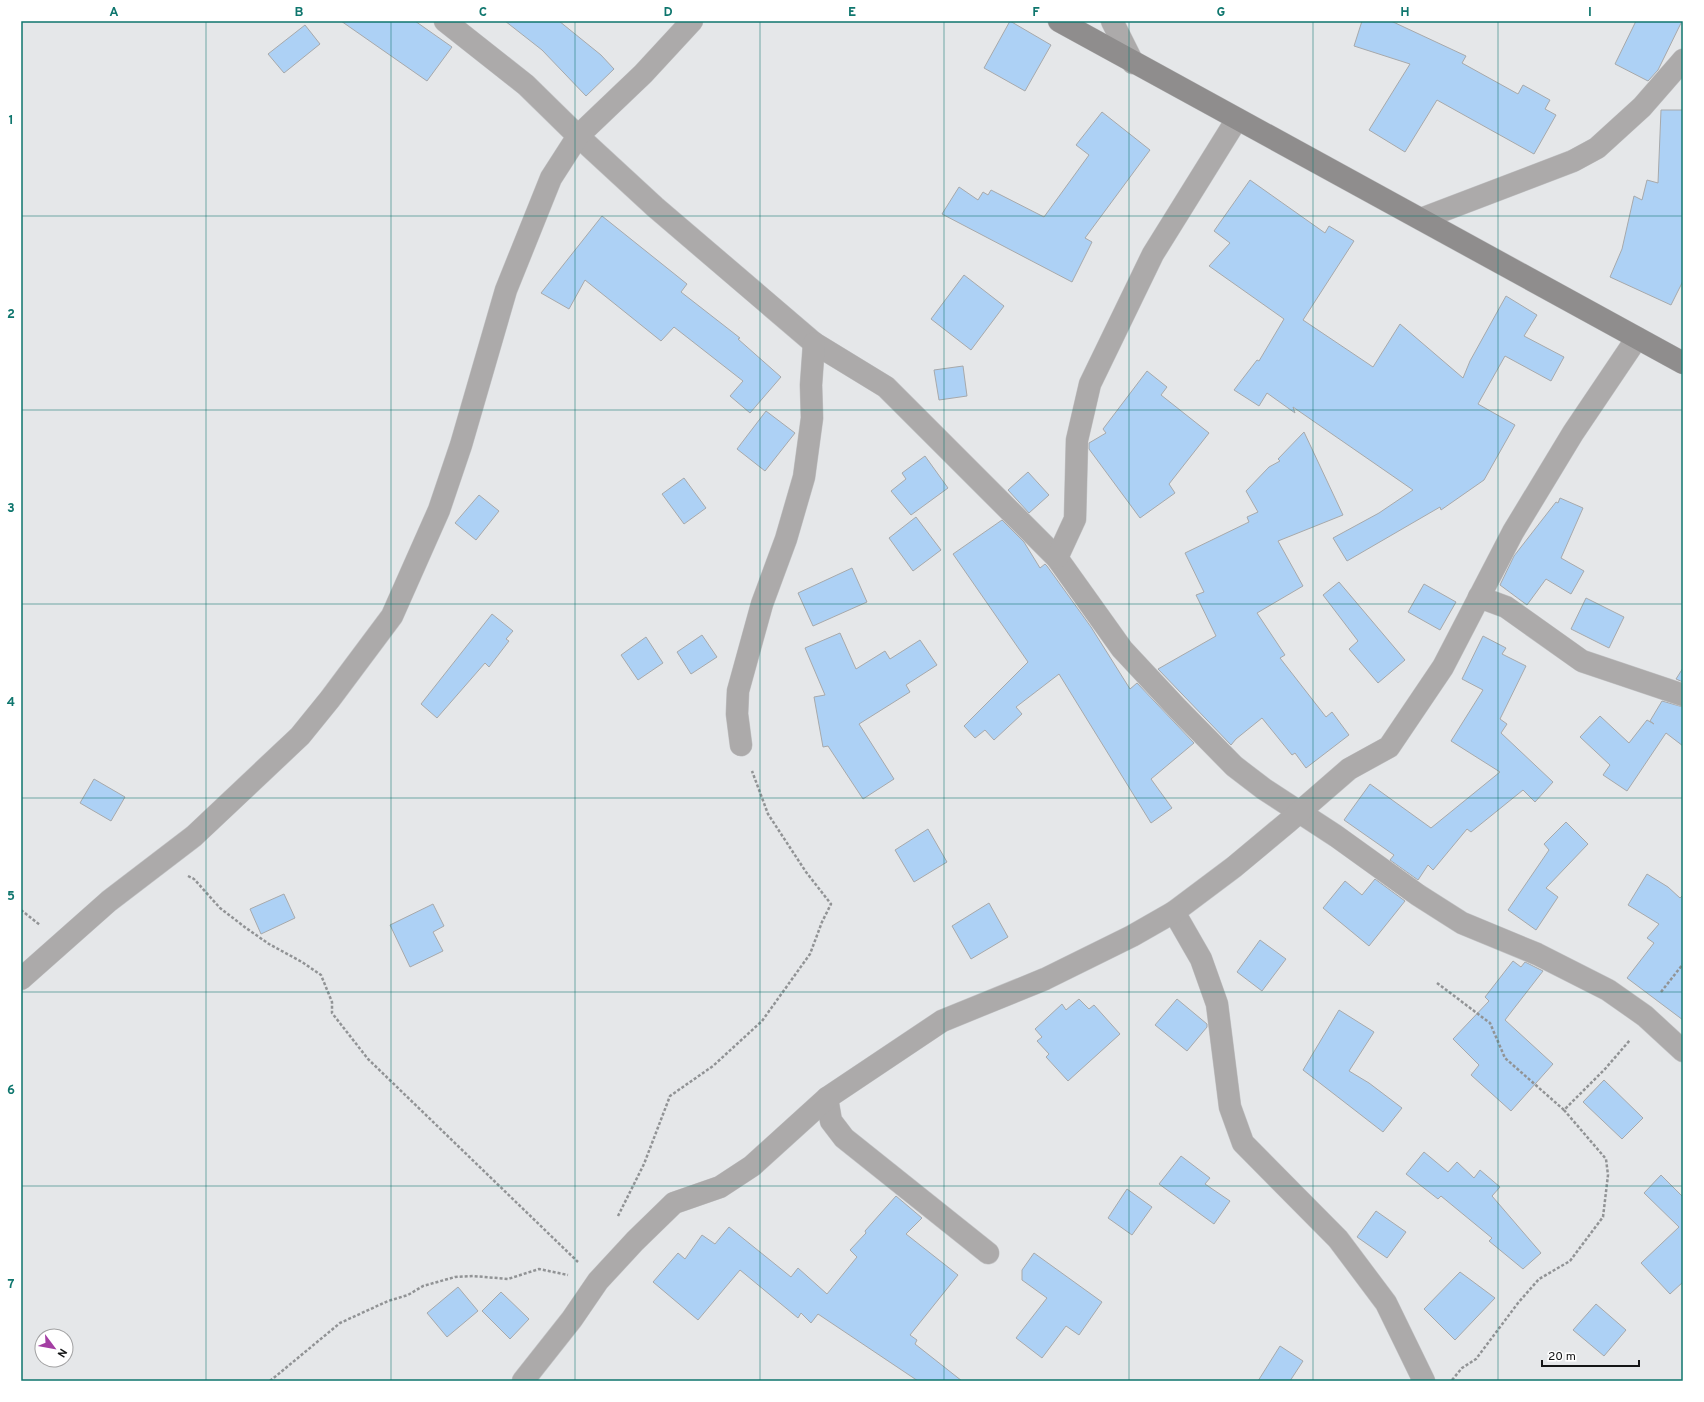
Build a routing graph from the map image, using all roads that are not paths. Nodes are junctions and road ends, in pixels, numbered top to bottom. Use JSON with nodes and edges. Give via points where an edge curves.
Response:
{"nodes":[{"id":1,"x":446,"y":21,"type":"edge"},
{"id":2,"x":692,"y":21,"type":"edge"},
{"id":3,"x":1059,"y":21,"type":"edge"},
{"id":4,"x":1112,"y":21,"type":"edge"},
{"id":5,"x":1683,"y":60,"type":"edge"},
{"id":6,"x":1133,"y":63,"type":"junction"},
{"id":7,"x":1237,"y":119,"type":"junction"},
{"id":8,"x":578,"y":136,"type":"junction"},
{"id":9,"x":1421,"y":219,"type":"junction"},
{"id":10,"x":1637,"y":338,"type":"junction"},
{"id":11,"x":814,"y":343,"type":"junction"},
{"id":12,"x":1683,"y":363,"type":"edge"},
{"id":13,"x":1057,"y":558,"type":"junction"},
{"id":14,"x":1479,"y":597,"type":"junction"},
{"id":15,"x":1683,"y":695,"type":"edge"},
{"id":16,"x":741,"y":745,"type":"road end"},
{"id":17,"x":1299,"y":813,"type":"junction"},
{"id":18,"x":1174,"y":912,"type":"junction"},
{"id":19,"x":21,"y":979,"type":"edge"},
{"id":20,"x":1683,"y":1051,"type":"edge"},
{"id":21,"x":827,"y":1098,"type":"junction"},
{"id":22,"x":988,"y":1253,"type":"dead end"},
{"id":23,"x":523,"y":1381,"type":"edge"},
{"id":24,"x":1424,"y":1381,"type":"edge"}],
"edges":[{"from":1,"to":8,"type":"street","via":[[526,85]]},
{"from":2,"to":8,"type":"street","via":[[643,74]]},
{"from":3,"to":6,"type":"street"},
{"from":4,"to":6,"type":"street"},
{"from":5,"to":9,"type":"street","via":[[1642,107],[1597,148],[1573,162]]},
{"from":6,"to":7,"type":"street"},
{"from":7,"to":9,"type":"street"},
{"from":7,"to":13,"type":"street","via":[[1153,254],[1090,384],[1077,440],[1075,519]]},
{"from":8,"to":11,"type":"street","via":[[655,207]]},
{"from":8,"to":19,"type":"street","via":[[551,178],[506,290],[461,445],[439,510],[392,616],[300,736],[194,836],[109,901]]},
{"from":9,"to":10,"type":"street"},
{"from":10,"to":12,"type":"street"},
{"from":10,"to":14,"type":"street","via":[[1573,434],[1513,532]]},
{"from":11,"to":13,"type":"street","via":[[886,387]]},
{"from":11,"to":16,"type":"street","via":[[812,418],[804,477],[786,539],[762,604],[738,691],[737,714]]},
{"from":13,"to":17,"type":"street","via":[[1122,649],[1178,709],[1234,766]]},
{"from":14,"to":15,"type":"street","via":[[1506,607],[1582,661]]},
{"from":14,"to":17,"type":"street","via":[[1443,667],[1389,747],[1349,769]]},
{"from":17,"to":18,"type":"street"},
{"from":17,"to":20,"type":"street","via":[[1462,923],[1537,954],[1608,990],[1644,1016]]},
{"from":18,"to":21,"type":"street","via":[[1045,979],[942,1021]]},
{"from":18,"to":24,"type":"street","via":[[1201,959],[1217,1004],[1230,1107],[1243,1143],[1338,1239],[1386,1303]]},
{"from":21,"to":22,"type":"street","via":[[831,1121],[844,1138]]},
{"from":21,"to":23,"type":"street","via":[[752,1166],[720,1187],[674,1203],[635,1240],[598,1282]]}]}
